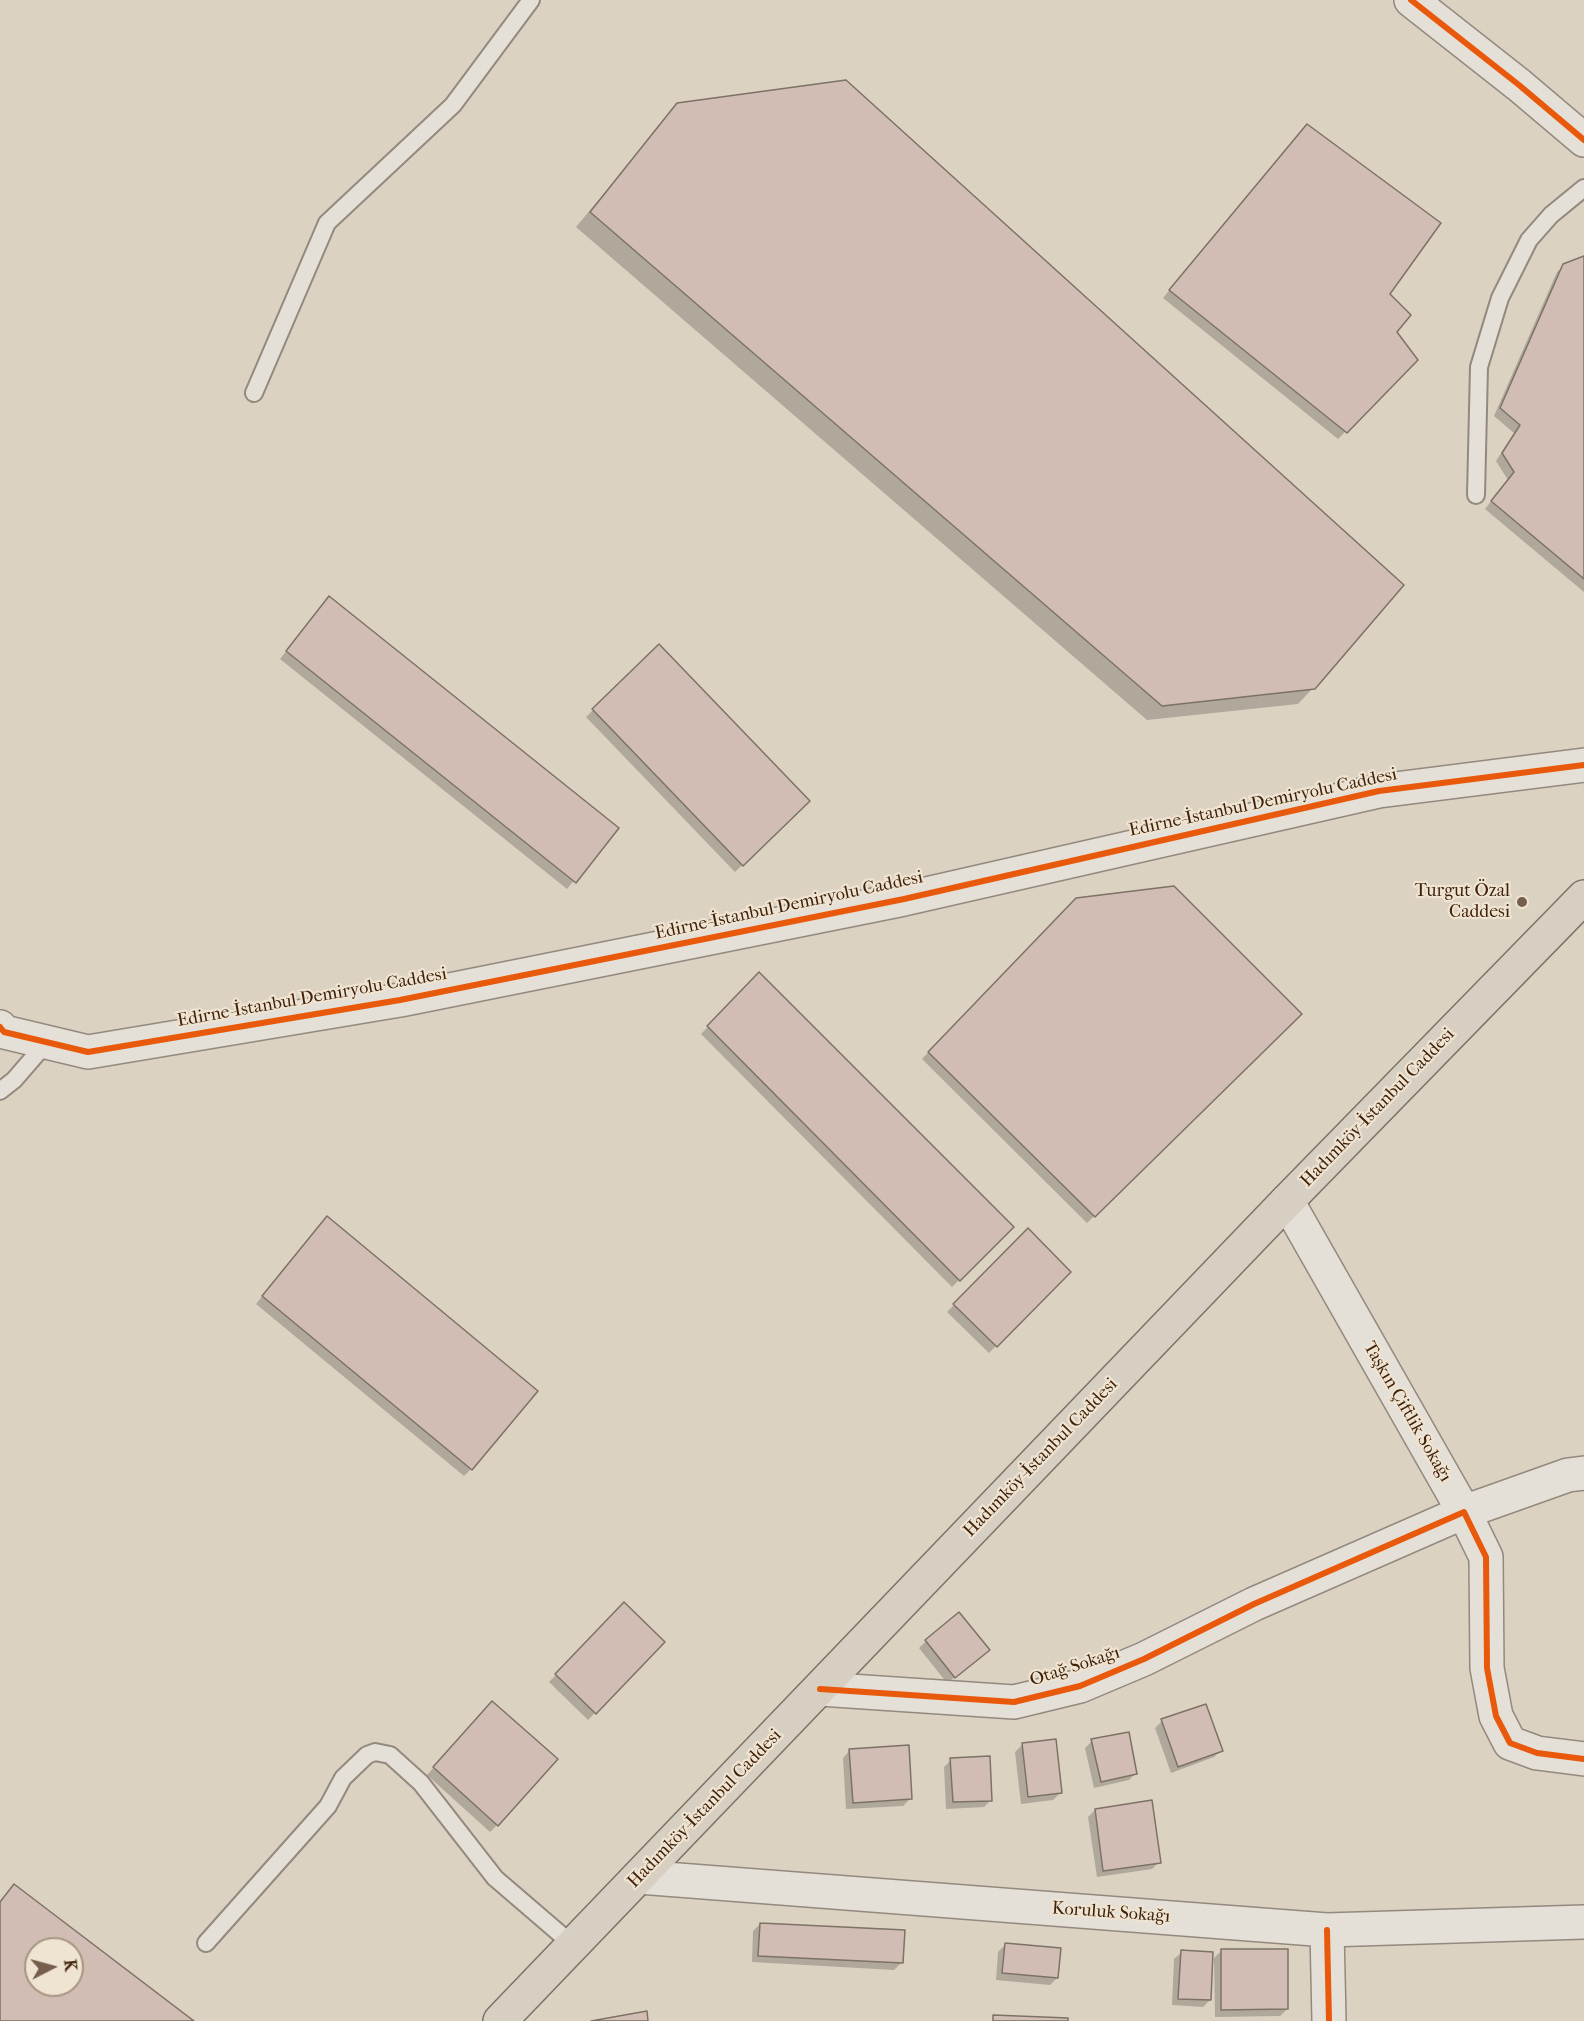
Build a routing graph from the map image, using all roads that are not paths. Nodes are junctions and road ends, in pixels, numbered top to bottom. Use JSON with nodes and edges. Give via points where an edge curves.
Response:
{"nodes":[{"id":1,"x":531,"y":0,"type":"edge"},
{"id":2,"x":1411,"y":0,"type":"edge"},
{"id":3,"x":1584,"y":140,"type":"edge"},
{"id":4,"x":1584,"y":188,"type":"edge"},
{"id":5,"x":254,"y":393,"type":"dead end"},
{"id":6,"x":1476,"y":495,"type":"dead end"},
{"id":7,"x":1584,"y":765,"type":"edge"},
{"id":8,"x":1584,"y":897,"type":"edge"},
{"id":9,"x":0,"y":1028,"type":"edge"},
{"id":10,"x":47,"y":1042,"type":"junction"},
{"id":11,"x":0,"y":1091,"type":"edge"},
{"id":12,"x":1287,"y":1201,"type":"junction"},
{"id":13,"x":1584,"y":1473,"type":"edge"},
{"id":14,"x":1464,"y":1512,"type":"junction"},
{"id":15,"x":820,"y":1689,"type":"junction"},
{"id":16,"x":1584,"y":1759,"type":"edge"},
{"id":17,"x":639,"y":1877,"type":"junction"},
{"id":18,"x":1584,"y":1922,"type":"edge"},
{"id":19,"x":1327,"y":1930,"type":"junction"},
{"id":20,"x":206,"y":1943,"type":"dead end"},
{"id":21,"x":573,"y":1946,"type":"junction"},
{"id":22,"x":500,"y":2021,"type":"edge"},
{"id":23,"x":1329,"y":2021,"type":"edge"}],
"edges":[{"from":1,"to":5,"type":"lane","via":[[453,105],[327,222]]},
{"from":2,"to":3,"type":"street"},
{"from":4,"to":6,"type":"lane","via":[[1551,215],[1529,240],[1500,298],[1479,368]]},
{"from":7,"to":10,"type":"street","name":"Edirne-İstanbul Demiryolu Caddesi","via":[[1379,791],[904,899],[400,1000],[88,1052]]},
{"from":8,"to":12,"type":"main road","name":"Hadımköy-İstanbul Caddesi"},
{"from":9,"to":10,"type":"street","name":"Edirne-İstanbul Demiryolu Caddesi"},
{"from":10,"to":11,"type":"lane"},
{"from":12,"to":14,"type":"street","name":"Taşkın Çiftlik Sokağı"},
{"from":12,"to":15,"type":"main road","name":"Hadımköy-İstanbul Caddesi"},
{"from":13,"to":14,"type":"street","via":[[1568,1475]]},
{"from":14,"to":15,"type":"street","name":"Otağ Sokağı","via":[[1080,1686],[1014,1702]]},
{"from":14,"to":16,"type":"street","name":"Taşkın Çiftlik Sokağı","via":[[1486,1557],[1486,1668],[1496,1716],[1510,1743],[1537,1753]]},
{"from":15,"to":17,"type":"main road","name":"Hadımköy-İstanbul Caddesi"},
{"from":17,"to":19,"type":"street","name":"Koruluk Sokağı"},
{"from":17,"to":21,"type":"main road","name":"Hadımköy-İstanbul Caddesi"},
{"from":18,"to":19,"type":"street","name":"Koruluk Sokağı"},
{"from":19,"to":23,"type":"street"},
{"from":20,"to":21,"type":"lane","via":[[328,1806],[343,1778],[375,1752],[390,1755],[421,1783],[495,1878]]},
{"from":21,"to":22,"type":"main road","name":"Hadımköy-İstanbul Caddesi"}]}
